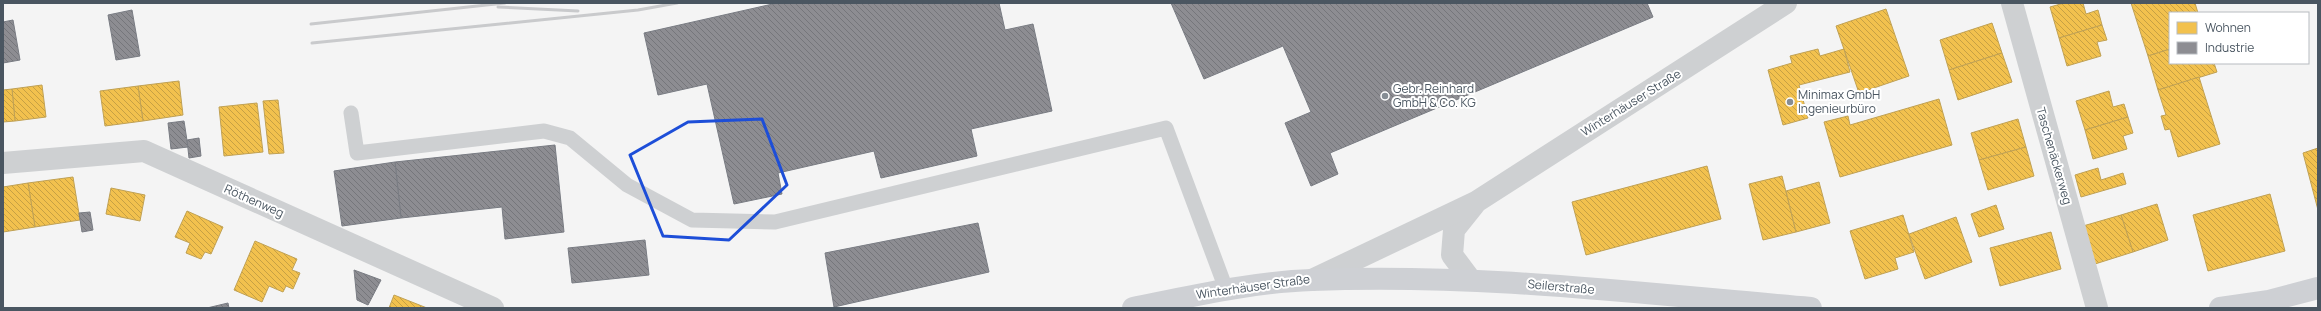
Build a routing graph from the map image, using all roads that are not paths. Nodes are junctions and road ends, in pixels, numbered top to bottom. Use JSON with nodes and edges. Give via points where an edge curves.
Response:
{"nodes":[{"id":1,"x":1786,"y":3,"type":"edge"},
{"id":2,"x":2012,"y":3,"type":"edge"},
{"id":3,"x":351,"y":113,"type":"dead end"},
{"id":4,"x":3,"y":163,"type":"edge"},
{"id":5,"x":1476,"y":202,"type":"junction"},
{"id":6,"x":1470,"y":279,"type":"junction"},
{"id":7,"x":1312,"y":280,"type":"junction"},
{"id":8,"x":2318,"y":288,"type":"edge"},
{"id":9,"x":1226,"y":289,"type":"junction"},
{"id":10,"x":493,"y":308,"type":"edge"},
{"id":11,"x":1133,"y":308,"type":"edge"},
{"id":12,"x":1811,"y":308,"type":"edge"},
{"id":13,"x":2097,"y":308,"type":"edge"},
{"id":14,"x":2220,"y":308,"type":"edge"}],
"edges":[{"from":1,"to":5,"type":"street","name":"Winterhäuser Straße"},
{"from":2,"to":13,"type":"street","name":"Taschenäckerweg"},
{"from":3,"to":9,"type":"lane","via":[[357,153],[544,131],[570,138],[627,185],[692,220],[775,222],[1166,128]]},
{"from":4,"to":10,"type":"street","name":"Röthenweg","via":[[144,152]]},
{"from":5,"to":6,"type":"street","name":"Winterhäuser Straße","via":[[1454,230],[1452,255]]},
{"from":5,"to":7,"type":"street","name":"Winterhäuser Straße"},
{"from":6,"to":7,"type":"main road","name":"Seilerstraße"},
{"from":6,"to":12,"type":"main road","name":"Seilerstraße"},
{"from":7,"to":9,"type":"main road","name":"Winterhäuser Straße"},
{"from":8,"to":14,"type":"main road","via":[[2269,301]]},
{"from":9,"to":11,"type":"main road","name":"Winterhäuser Straße"}]}
